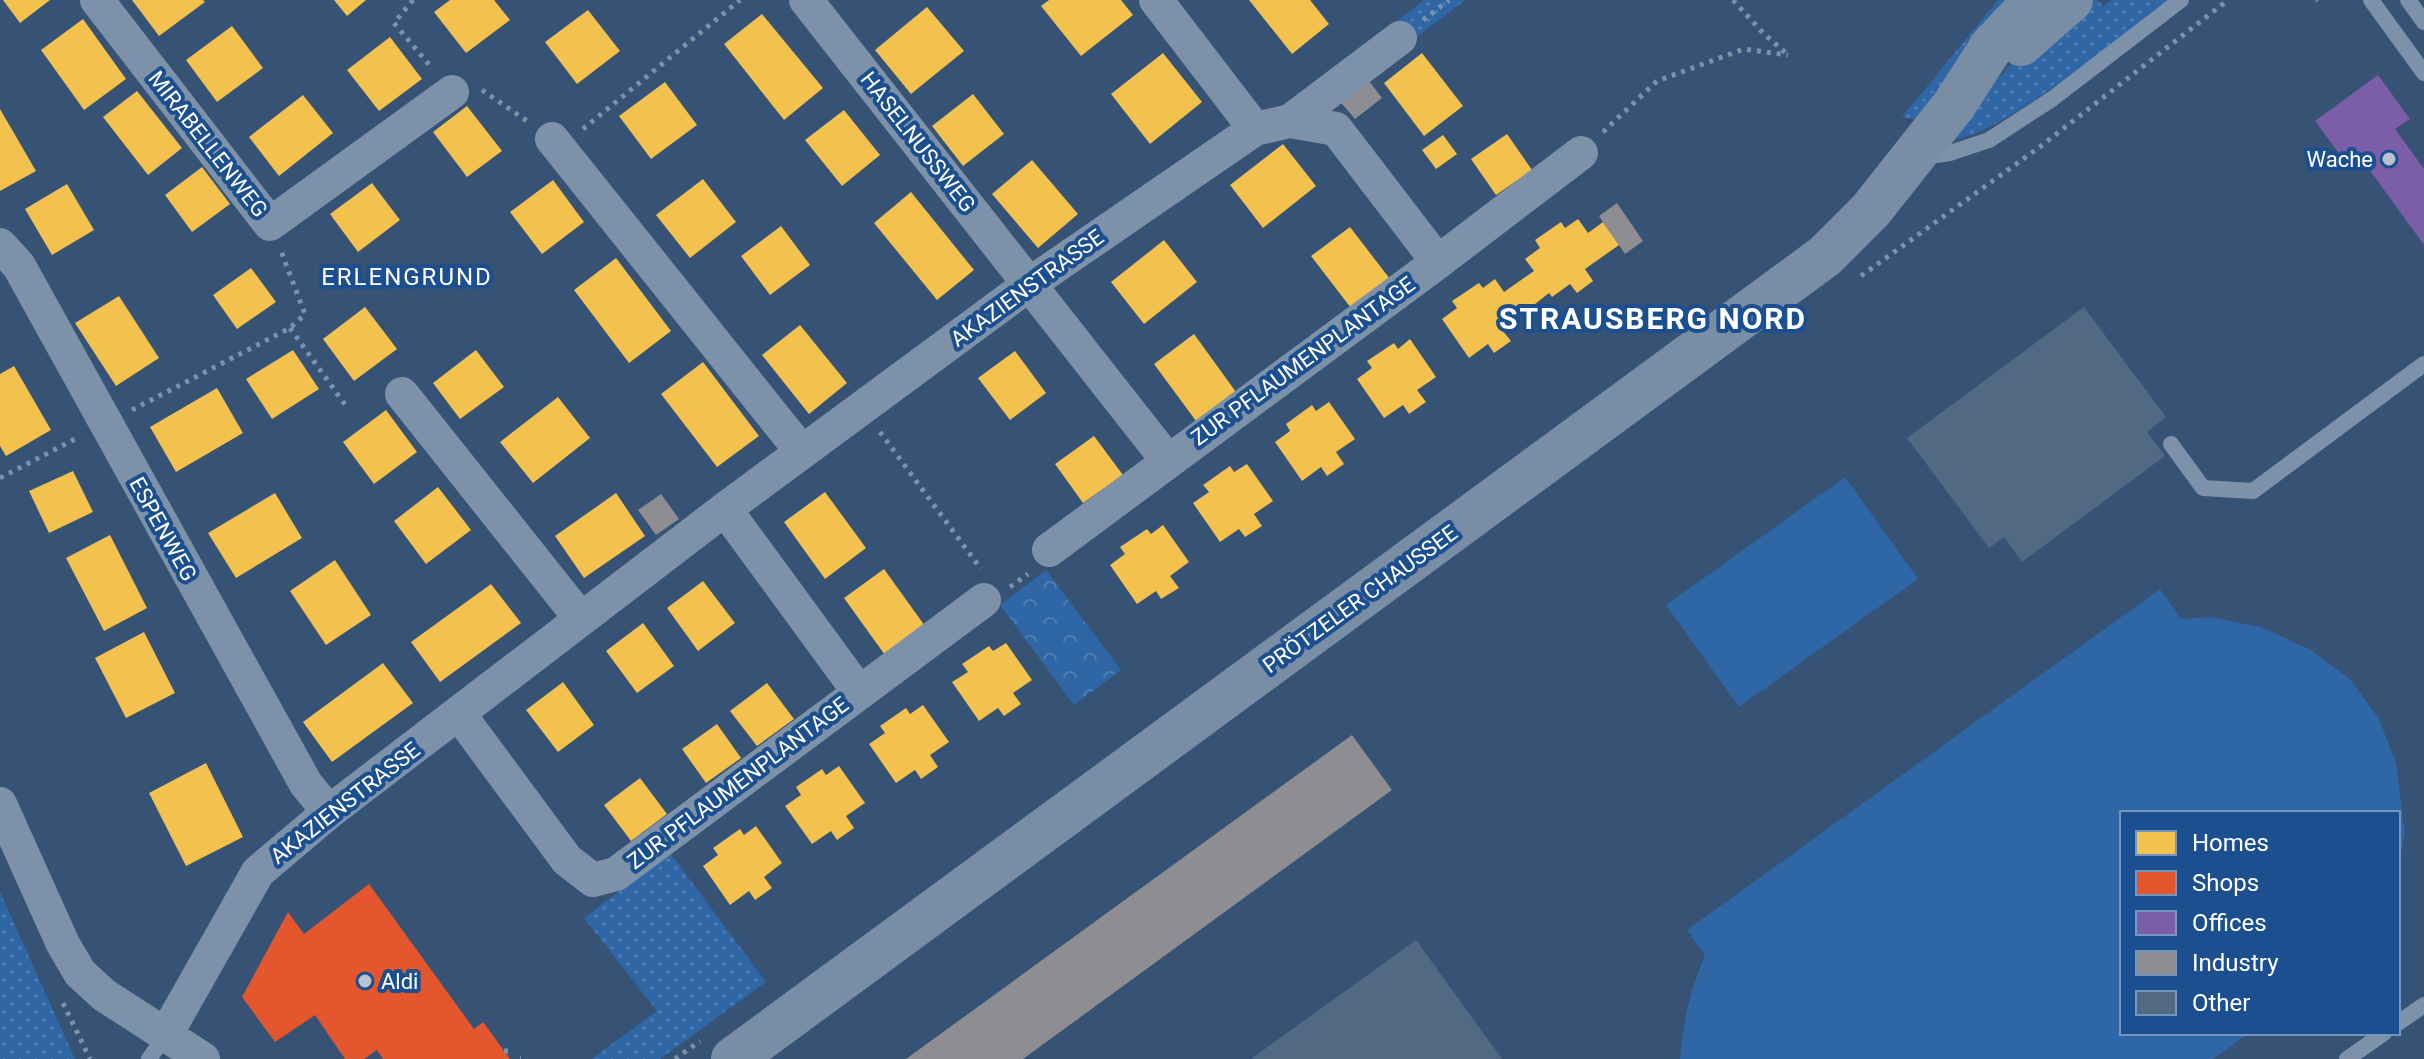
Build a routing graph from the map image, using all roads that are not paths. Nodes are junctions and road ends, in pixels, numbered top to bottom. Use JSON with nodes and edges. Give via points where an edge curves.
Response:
{"nodes":[{"id":1,"x":97,"y":0,"type":"edge"},
{"id":2,"x":806,"y":0,"type":"edge"},
{"id":3,"x":1156,"y":0,"type":"edge"},
{"id":4,"x":2035,"y":0,"type":"edge"},
{"id":5,"x":2071,"y":0,"type":"edge"},
{"id":6,"x":2181,"y":0,"type":"edge"},
{"id":7,"x":2371,"y":0,"type":"edge"},
{"id":8,"x":2408,"y":0,"type":"edge"},
{"id":9,"x":2424,"y":22,"type":"edge"},
{"id":10,"x":1400,"y":38,"type":"dead end"},
{"id":11,"x":2424,"y":73,"type":"edge"},
{"id":12,"x":452,"y":92,"type":"dead end"},
{"id":13,"x":1954,"y":105,"type":"junction"},
{"id":14,"x":1290,"y":121,"type":"junction"},
{"id":15,"x":1255,"y":129,"type":"junction"},
{"id":16,"x":556,"y":144,"type":"road end"},
{"id":17,"x":1581,"y":153,"type":"road end"},
{"id":18,"x":1908,"y":159,"type":"junction"},
{"id":19,"x":0,"y":245,"type":"edge"},
{"id":20,"x":1438,"y":262,"type":"junction"},
{"id":21,"x":1031,"y":283,"type":"junction"},
{"id":22,"x":2424,"y":364,"type":"edge"},
{"id":23,"x":402,"y":394,"type":"dead end"},
{"id":24,"x":2171,"y":444,"type":"dead end"},
{"id":25,"x":802,"y":452,"type":"junction"},
{"id":26,"x":1168,"y":461,"type":"junction"},
{"id":27,"x":725,"y":509,"type":"junction"},
{"id":28,"x":1049,"y":550,"type":"road end"},
{"id":29,"x":992,"y":597,"type":"road end"},
{"id":30,"x":581,"y":619,"type":"junction"},
{"id":31,"x":859,"y":692,"type":"junction"},
{"id":32,"x":459,"y":714,"type":"junction"},
{"id":33,"x":0,"y":804,"type":"edge"},
{"id":34,"x":329,"y":812,"type":"junction"},
{"id":35,"x":2424,"y":1005,"type":"edge"},
{"id":36,"x":2400,"y":1022,"type":"edge"},
{"id":37,"x":2381,"y":1035,"type":"edge"},
{"id":38,"x":157,"y":1047,"type":"edge"},
{"id":39,"x":203,"y":1059,"type":"edge"},
{"id":40,"x":733,"y":1059,"type":"edge"},
{"id":41,"x":2347,"y":1059,"type":"edge"}],
"edges":[{"from":1,"to":12,"type":"street","name":"MIRABELLENWEG","via":[[270,224]]},
{"from":2,"to":21,"type":"street","name":"HASELNUSSWEG"},
{"from":3,"to":15,"type":"street"},
{"from":4,"to":13,"type":"main road","name":"PRÖTZELER CHAUSSEE","via":[[1992,46]]},
{"from":5,"to":13,"type":"main road","name":"PRÖTZELER CHAUSSEE"},
{"from":6,"to":18,"type":"lane","via":[[1989,140]]},
{"from":7,"to":11,"type":"lane"},
{"from":8,"to":9,"type":"lane"},
{"from":10,"to":14,"type":"street","name":"AKAZIENSTRASSE"},
{"from":13,"to":18,"type":"main road","name":"PRÖTZELER CHAUSSEE"},
{"from":14,"to":15,"type":"street","name":"AKAZIENSTRASSE"},
{"from":14,"to":20,"type":"street","name":"ZUR PFLAUMENPLANTAGE","via":[[1336,129]]},
{"from":15,"to":21,"type":"street","name":"AKAZIENSTRASSE"},
{"from":16,"to":25,"type":"street"},
{"from":17,"to":20,"type":"street","name":"ZUR PFLAUMENPLANTAGE"},
{"from":18,"to":40,"type":"main road","name":"PRÖTZELER CHAUSSEE","via":[[1871,210],[1825,256],[1760,306]]},
{"from":19,"to":34,"type":"street","name":"ESPENWEG","via":[[19,266],[306,784]]},
{"from":20,"to":26,"type":"street","name":"ZUR PFLAUMENPLANTAGE"},
{"from":21,"to":25,"type":"street","name":"AKAZIENSTRASSE"},
{"from":21,"to":26,"type":"street","name":"ZUR PFLAUMENPLANTAGE"},
{"from":22,"to":24,"type":"lane","via":[[2253,491],[2203,488]]},
{"from":23,"to":30,"type":"street"},
{"from":25,"to":27,"type":"street","name":"AKAZIENSTRASSE"},
{"from":26,"to":28,"type":"street","name":"ZUR PFLAUMENPLANTAGE"},
{"from":27,"to":30,"type":"street","name":"AKAZIENSTRASSE"},
{"from":27,"to":31,"type":"street","name":"ZUR PFLAUMENPLANTAGE"},
{"from":29,"to":31,"type":"street","name":"ZUR PFLAUMENPLANTAGE"},
{"from":30,"to":32,"type":"street","name":"AKAZIENSTRASSE"},
{"from":31,"to":32,"type":"street","name":"ZUR PFLAUMENPLANTAGE","via":[[616,874],[593,880],[567,860]]},
{"from":32,"to":34,"type":"street","name":"AKAZIENSTRASSE"},
{"from":33,"to":38,"type":"street","via":[[80,973]]},
{"from":34,"to":38,"type":"street","name":"AKAZIENSTRASSE","via":[[258,872]]},
{"from":35,"to":36,"type":"lane"},
{"from":37,"to":41,"type":"lane"},
{"from":38,"to":39,"type":"street"}]}
